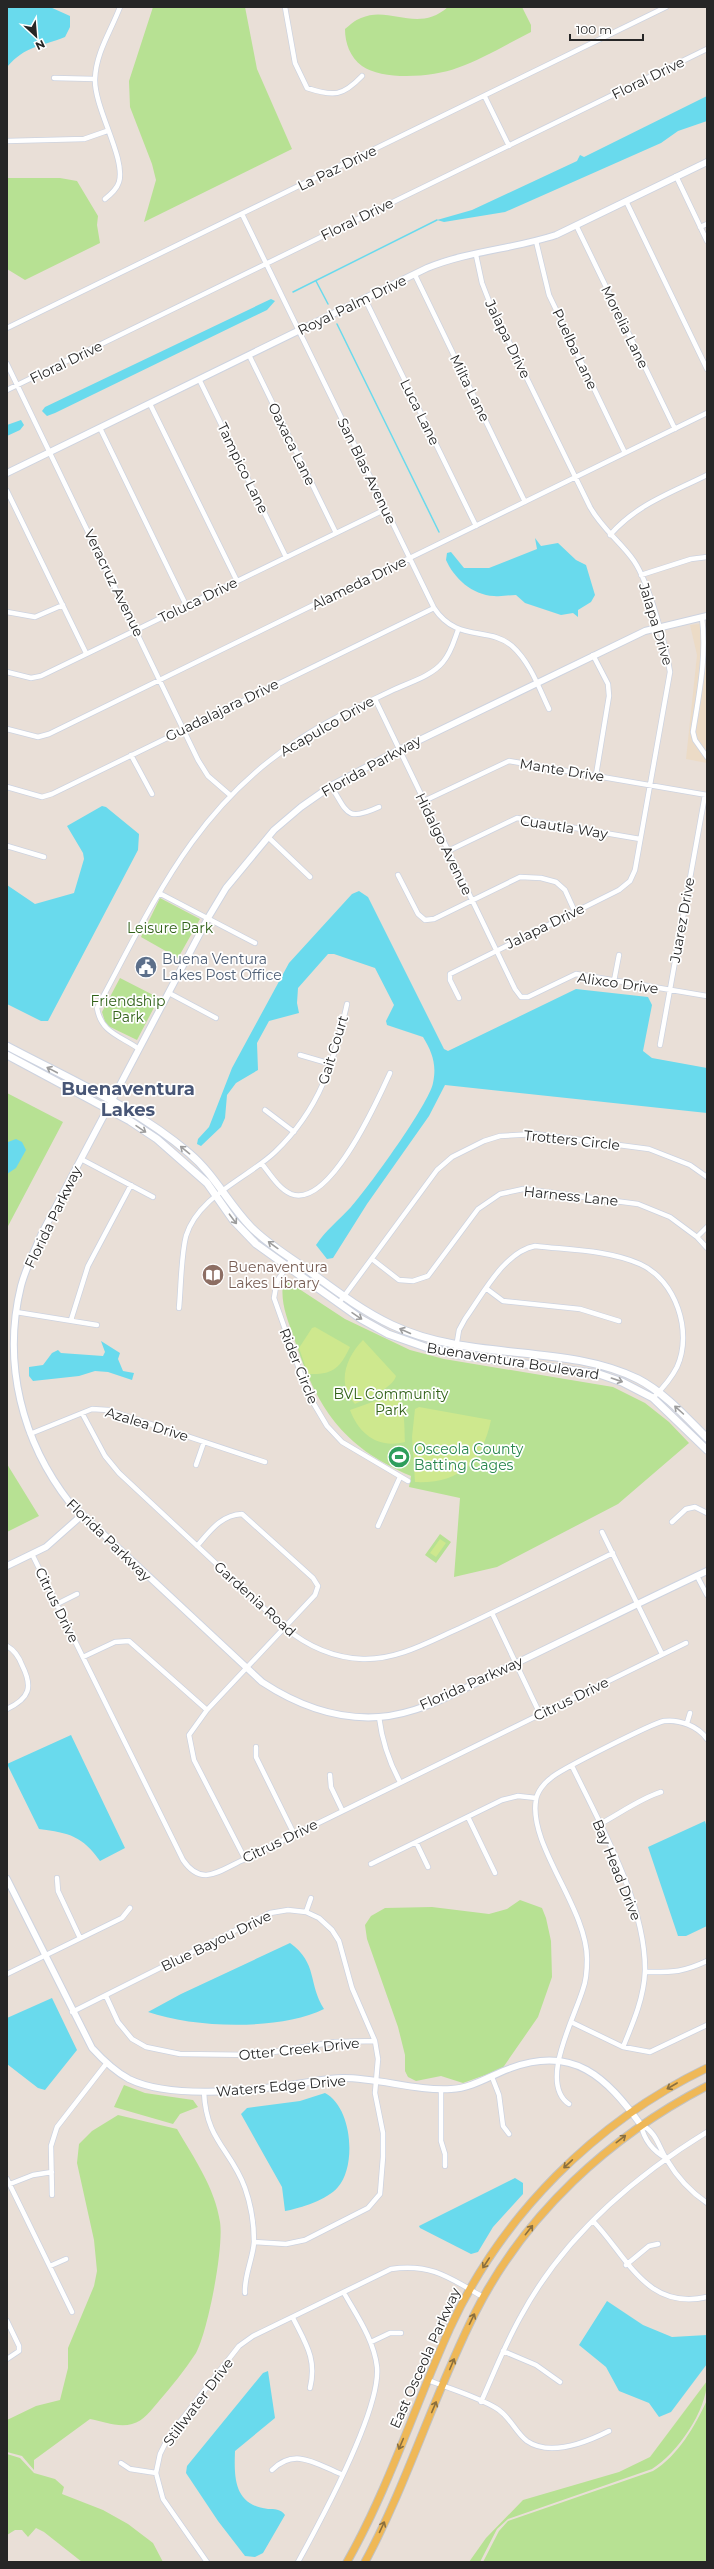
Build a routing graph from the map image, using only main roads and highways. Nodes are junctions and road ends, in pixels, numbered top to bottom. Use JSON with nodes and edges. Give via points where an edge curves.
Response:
{"nodes":[{"id":1,"x":7,"y":1046,"type":"edge"},
{"id":2,"x":7,"y":1055,"type":"edge"},
{"id":3,"x":707,"y":1438,"type":"edge"},
{"id":4,"x":707,"y":1450,"type":"edge"},
{"id":5,"x":707,"y":2068,"type":"edge"},
{"id":6,"x":707,"y":2086,"type":"edge"},
{"id":7,"x":347,"y":2562,"type":"edge"},
{"id":8,"x":365,"y":2562,"type":"edge"}],
"edges":[{"from":3,"to":1,"type":"main road","name":"Buenaventura Boulevard","one_way":true,"via":[[659,1392],[639,1380],[603,1366],[456,1346],[413,1334],[366,1312],[250,1226],[224,1191],[189,1153],[137,1114]]},
{"from":2,"to":4,"type":"main road","name":"Buenaventura Boulevard","one_way":true,"via":[[130,1121],[182,1158],[244,1232],[339,1303],[388,1334],[455,1354],[599,1374],[622,1382],[653,1398]]},
{"from":5,"to":7,"type":"main road","name":"East Osceola Parkway","one_way":true,"via":[[659,2094],[585,2149],[551,2181],[505,2235],[470,2289]]},
{"from":8,"to":6,"type":"main road","name":"East Osceola Parkway","one_way":true,"via":[[386,2520],[442,2386],[484,2297],[505,2262],[549,2206],[589,2166],[641,2125]]}]}
